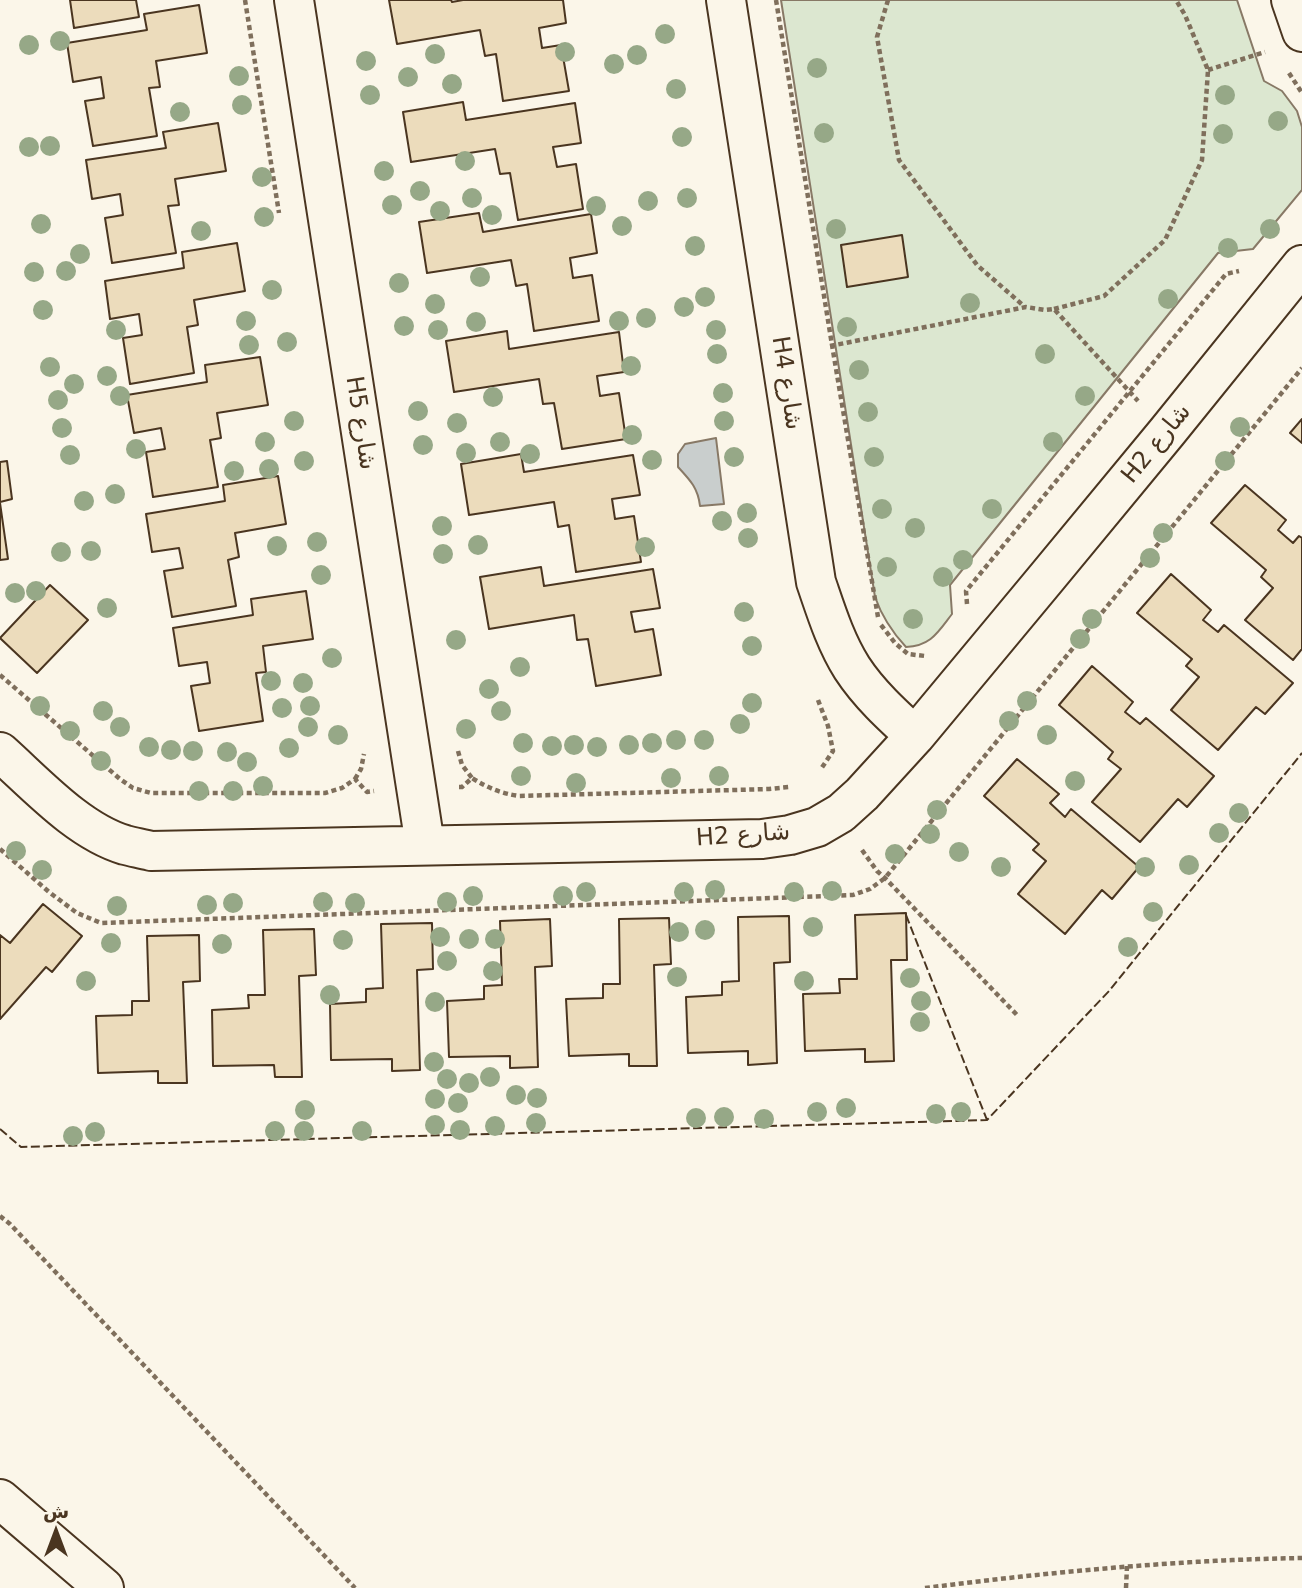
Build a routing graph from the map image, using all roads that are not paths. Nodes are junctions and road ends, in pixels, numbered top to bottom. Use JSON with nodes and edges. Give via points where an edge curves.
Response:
{"nodes":[{"id":1,"x":294,"y":0,"type":"edge"},
{"id":2,"x":726,"y":0,"type":"edge"},
{"id":3,"x":1291,"y":0,"type":"edge"},
{"id":4,"x":1287,"y":41,"type":"edge"},
{"id":5,"x":1302,"y":265,"type":"edge"},
{"id":6,"x":915,"y":736,"type":"junction"},
{"id":7,"x":0,"y":752,"type":"edge"},
{"id":8,"x":425,"y":845,"type":"junction"},
{"id":9,"x":0,"y":1499,"type":"edge"},
{"id":10,"x":104,"y":1588,"type":"edge"}],
"edges":[{"from":1,"to":8,"type":"street","name":"H5 شارع"},
{"from":2,"to":6,"type":"street","name":"H4 شارع","via":[[816,582],[852,667],[881,704]]},
{"from":3,"to":4,"type":"street"},
{"from":5,"to":6,"type":"street","name":"H2 شارع"},
{"from":6,"to":8,"type":"street","name":"H2 شارع","via":[[841,813],[790,835]]},
{"from":7,"to":8,"type":"street","name":"H2 شارع","via":[[97,833],[151,851]]},
{"from":9,"to":10,"type":"street"}]}
